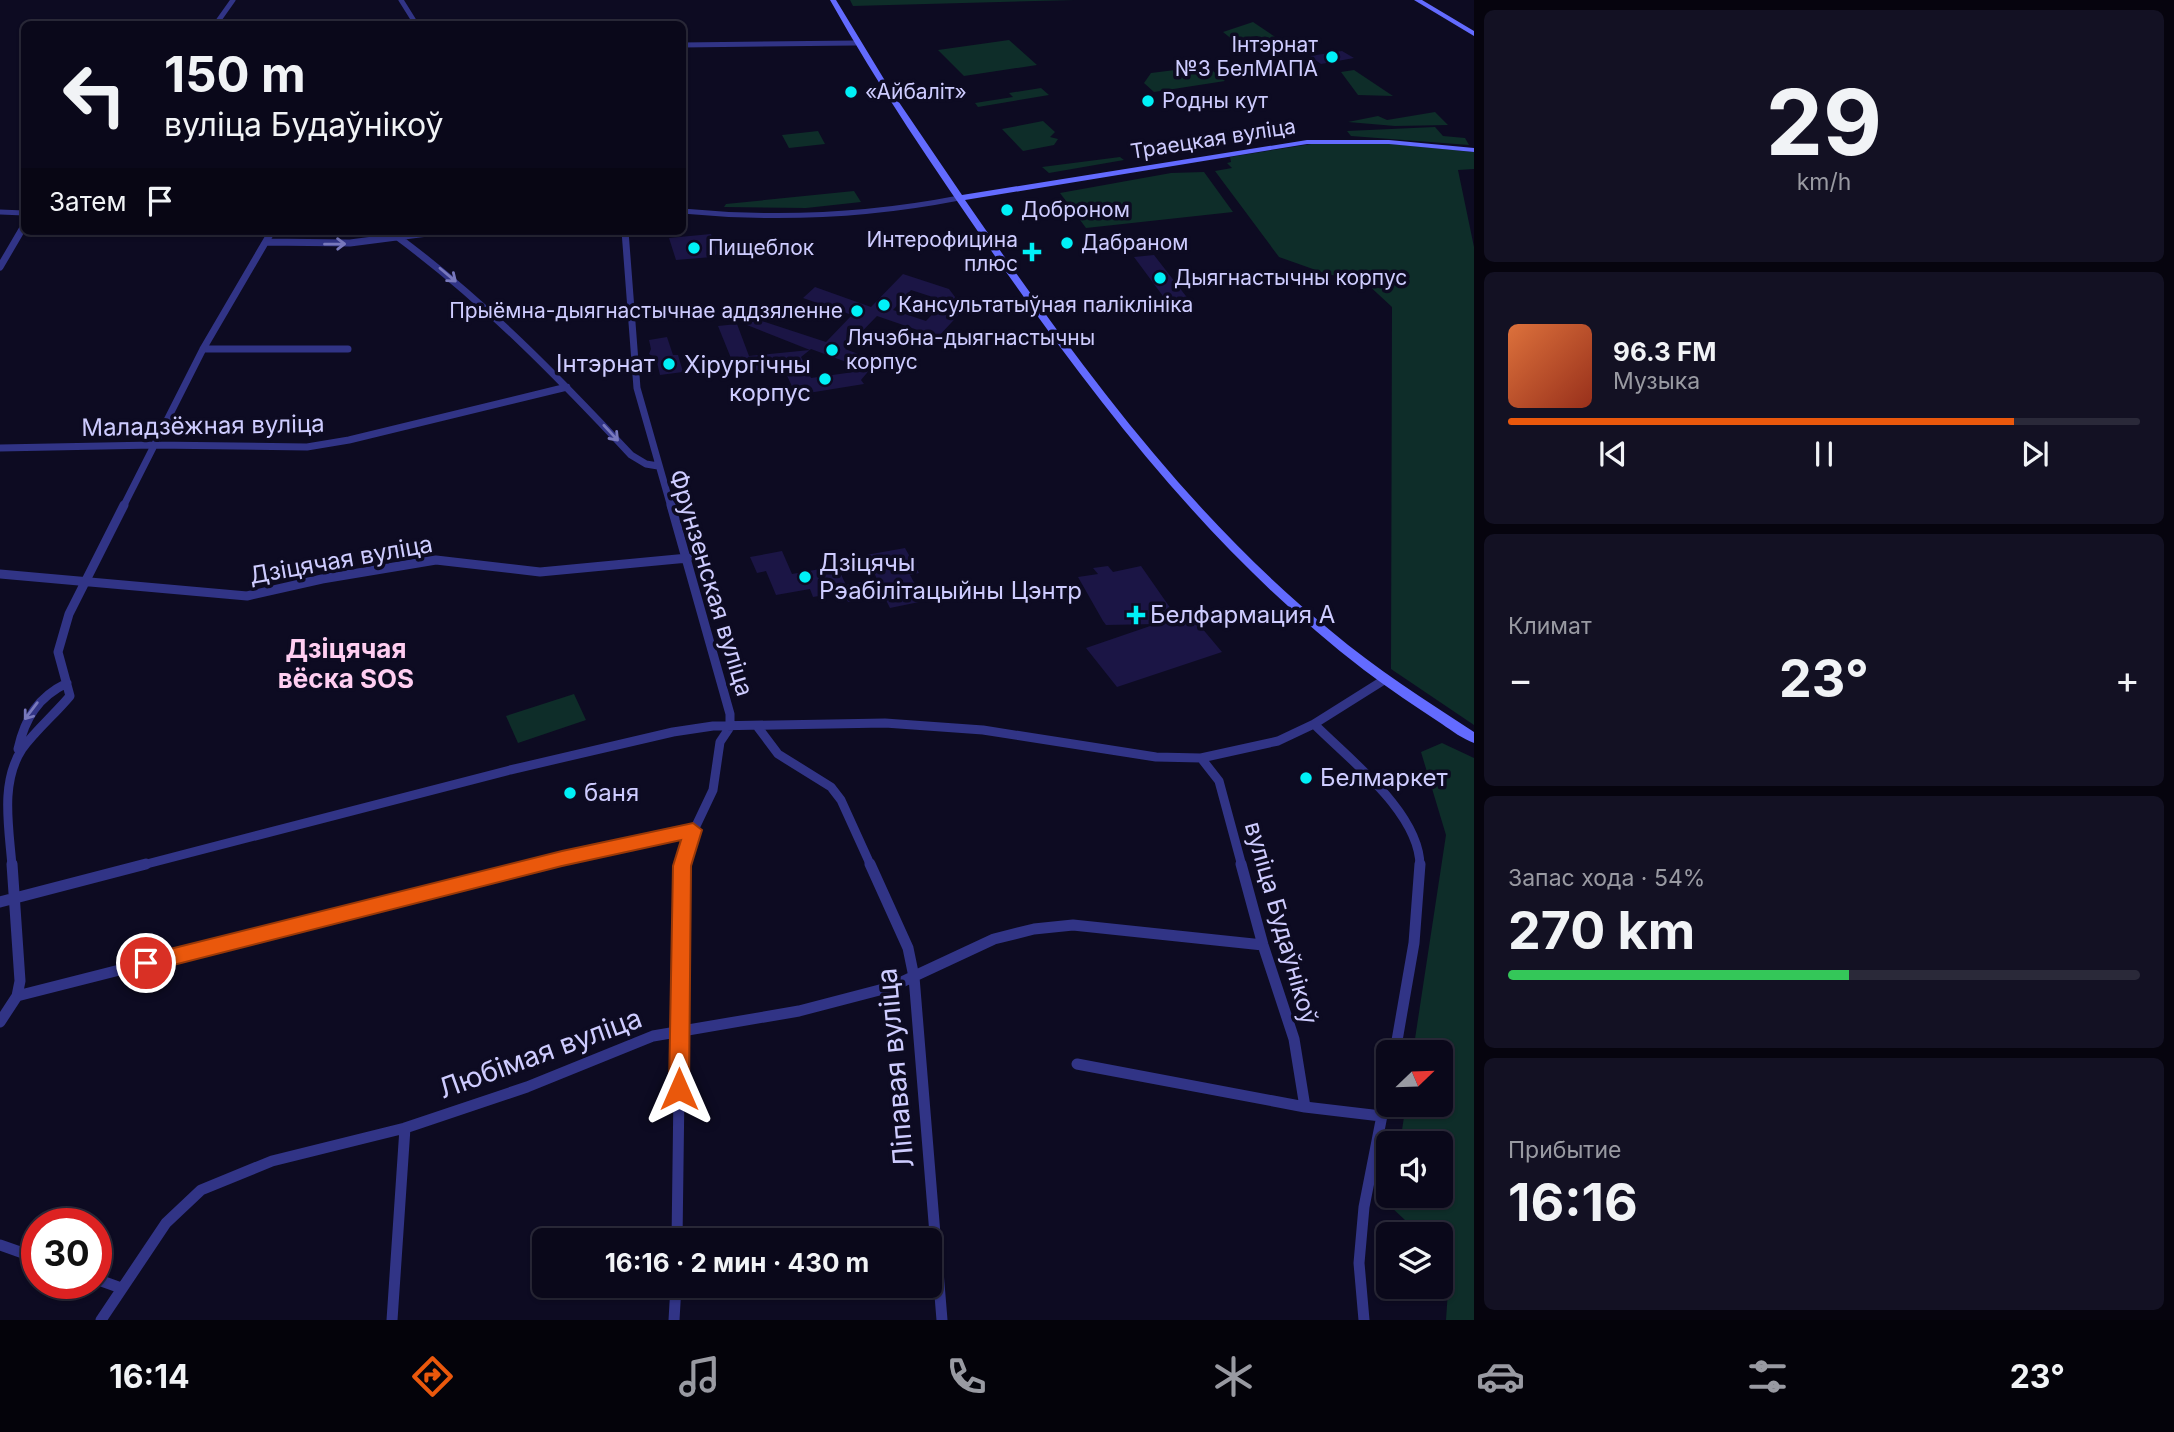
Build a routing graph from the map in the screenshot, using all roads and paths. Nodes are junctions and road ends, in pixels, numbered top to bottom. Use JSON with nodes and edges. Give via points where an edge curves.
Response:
{"nodes":[{"id":1,"x":233,"y":0,"type":"edge"},
{"id":2,"x":401,"y":0,"type":"edge"},
{"id":3,"x":833,"y":0,"type":"edge"},
{"id":4,"x":1417,"y":0,"type":"edge"},
{"id":5,"x":218,"y":21,"type":"edge"},
{"id":6,"x":414,"y":21,"type":"edge"},
{"id":7,"x":1474,"y":34,"type":"edge"},
{"id":8,"x":856,"y":43,"type":"junction"},
{"id":9,"x":686,"y":45,"type":"edge"},
{"id":10,"x":1474,"y":150,"type":"edge"},
{"id":11,"x":959,"y":198,"type":"junction"},
{"id":12,"x":686,"y":211,"type":"edge"},
{"id":13,"x":0,"y":212,"type":"edge"},
{"id":14,"x":21,"y":213,"type":"edge"},
{"id":15,"x":21,"y":231,"type":"edge"},
{"id":16,"x":270,"y":235,"type":"edge"},
{"id":17,"x":391,"y":235,"type":"edge"},
{"id":18,"x":399,"y":235,"type":"edge"},
{"id":19,"x":625,"y":235,"type":"edge"},
{"id":20,"x":267,"y":242,"type":"junction"},
{"id":21,"x":0,"y":267,"type":"edge"},
{"id":22,"x":203,"y":349,"type":"junction"},
{"id":23,"x":348,"y":349,"type":"dead end"},
{"id":24,"x":567,"y":387,"type":"junction"},
{"id":25,"x":154,"y":445,"type":"junction"},
{"id":26,"x":0,"y":448,"type":"edge"},
{"id":27,"x":659,"y":466,"type":"junction"},
{"id":28,"x":688,"y":558,"type":"junction"},
{"id":29,"x":0,"y":574,"type":"edge"},
{"id":30,"x":85,"y":581,"type":"junction"},
{"id":31,"x":1384,"y":680,"type":"junction"},
{"id":32,"x":68,"y":683,"type":"junction"},
{"id":33,"x":1314,"y":724,"type":"junction"},
{"id":34,"x":757,"y":726,"type":"junction"},
{"id":35,"x":730,"y":727,"type":"junction"},
{"id":36,"x":1474,"y":738,"type":"edge"},
{"id":37,"x":17,"y":754,"type":"junction"},
{"id":38,"x":1201,"y":758,"type":"junction"},
{"id":39,"x":693,"y":830,"type":"junction"},
{"id":40,"x":15,"y":899,"type":"junction"},
{"id":41,"x":0,"y":902,"type":"edge"},
{"id":42,"x":1264,"y":945,"type":"junction"},
{"id":43,"x":914,"y":977,"type":"junction"},
{"id":44,"x":16,"y":996,"type":"junction"},
{"id":45,"x":0,"y":1022,"type":"edge"},
{"id":46,"x":678,"y":1034,"type":"junction"},
{"id":47,"x":1398,"y":1040,"type":"edge"},
{"id":48,"x":1077,"y":1064,"type":"dead end"},
{"id":49,"x":1306,"y":1107,"type":"junction"},
{"id":50,"x":1376,"y":1115,"type":"edge"},
{"id":51,"x":1381,"y":1117,"type":"edge"},
{"id":52,"x":405,"y":1128,"type":"junction"},
{"id":53,"x":677,"y":1228,"type":"edge"},
{"id":54,"x":0,"y":1245,"type":"edge"},
{"id":55,"x":21,"y":1252,"type":"edge"},
{"id":56,"x":112,"y":1284,"type":"edge"},
{"id":57,"x":121,"y":1287,"type":"junction"},
{"id":58,"x":675,"y":1298,"type":"edge"},
{"id":59,"x":101,"y":1320,"type":"edge"},
{"id":60,"x":391,"y":1320,"type":"edge"},
{"id":61,"x":674,"y":1320,"type":"edge"},
{"id":62,"x":942,"y":1320,"type":"edge"},
{"id":63,"x":1364,"y":1320,"type":"edge"}],
"edges":[{"from":1,"to":5,"type":"street"},
{"from":2,"to":6,"type":"street"},
{"from":3,"to":8,"type":"main road"},
{"from":4,"to":7,"type":"main road"},
{"from":8,"to":9,"type":"street"},
{"from":8,"to":11,"type":"main road"},
{"from":10,"to":11,"type":"street","name":"Траецкая вуліца","via":[[1389,142],[1307,142]]},
{"from":11,"to":12,"type":"street","via":[[788,218]]},
{"from":11,"to":31,"type":"main road","via":[[1088,381],[1185,498],[1305,619]]},
{"from":13,"to":14,"type":"street"},
{"from":15,"to":21,"type":"street"},
{"from":16,"to":20,"type":"street"},
{"from":20,"to":17,"type":"street","one_way":true,"via":[[330,244]]},
{"from":18,"to":24,"type":"street","name":"Фрунзенская вуліца","one_way":true,"via":[[478,301]]},
{"from":19,"to":27,"type":"street","via":[[637,388]]},
{"from":20,"to":22,"type":"street"},
{"from":22,"to":23,"type":"street"},
{"from":22,"to":25,"type":"street"},
{"from":24,"to":25,"type":"street","name":"Маладзёжная вуліца","via":[[329,444],[296,448]]},
{"from":24,"to":27,"type":"street","name":"Фрунзенская вуліца","one_way":true,"via":[[631,455]]},
{"from":25,"to":26,"type":"street","name":"Маладзёжная вуліца"},
{"from":25,"to":30,"type":"street"},
{"from":27,"to":28,"type":"street","name":"Фрунзенская вуліца"},
{"from":28,"to":30,"type":"street","name":"Дзіцячая вуліца","via":[[540,572],[436,560],[247,596]]},
{"from":28,"to":35,"type":"street","name":"Фрунзенская вуліца","via":[[728,702]]},
{"from":29,"to":30,"type":"street","name":"Дзіцячая вуліца"},
{"from":30,"to":32,"type":"street","via":[[59,642]]},
{"from":31,"to":33,"type":"street"},
{"from":31,"to":36,"type":"main road"},
{"from":32,"to":37,"type":"street","via":[[70,696]]},
{"from":32,"to":37,"type":"street","one_way":true,"via":[[45,695],[30,710]]},
{"from":33,"to":38,"type":"street","via":[[1278,741]]},
{"from":33,"to":47,"type":"street","via":[[1403,819],[1420,849],[1415,933]]},
{"from":34,"to":35,"type":"street"},
{"from":34,"to":38,"type":"street","via":[[885,723],[969,728],[1134,755]]},
{"from":34,"to":43,"type":"street","name":"Ліпавая вуліца","via":[[778,754],[831,787],[862,840],[908,947]]},
{"from":35,"to":39,"type":"street","via":[[720,742],[713,790]]},
{"from":35,"to":40,"type":"street","via":[[630,740]]},
{"from":37,"to":40,"type":"street","via":[[7,792]]},
{"from":38,"to":42,"type":"street","name":"вуліца Будаўнікоў","via":[[1219,781]]},
{"from":39,"to":44,"type":"street","via":[[562,858]]},
{"from":39,"to":46,"type":"street","via":[[682,866]]},
{"from":40,"to":41,"type":"street"},
{"from":40,"to":44,"type":"street","via":[[20,966]]},
{"from":42,"to":43,"type":"street","name":"Любімая вуліца","via":[[1073,926],[1047,928],[994,939]]},
{"from":42,"to":49,"type":"street","name":"вуліца Будаўнікоў","via":[[1294,1039]]},
{"from":43,"to":46,"type":"street","name":"Любімая вуліца","via":[[799,1011]]},
{"from":43,"to":62,"type":"street","name":"Ліпавая вуліца"},
{"from":44,"to":45,"type":"street"},
{"from":46,"to":52,"type":"street","name":"Любімая вуліца","via":[[653,1036],[527,1087]]},
{"from":46,"to":53,"type":"street"},
{"from":48,"to":49,"type":"street"},
{"from":49,"to":50,"type":"street"},
{"from":51,"to":63,"type":"street","via":[[1359,1263]]},
{"from":52,"to":57,"type":"street","name":"Любімая вуліца","via":[[272,1161],[201,1190],[166,1223]]},
{"from":52,"to":60,"type":"street"},
{"from":54,"to":55,"type":"street"},
{"from":56,"to":57,"type":"street"},
{"from":57,"to":59,"type":"street","name":"Любімая вуліца"},
{"from":58,"to":61,"type":"street"}]}
